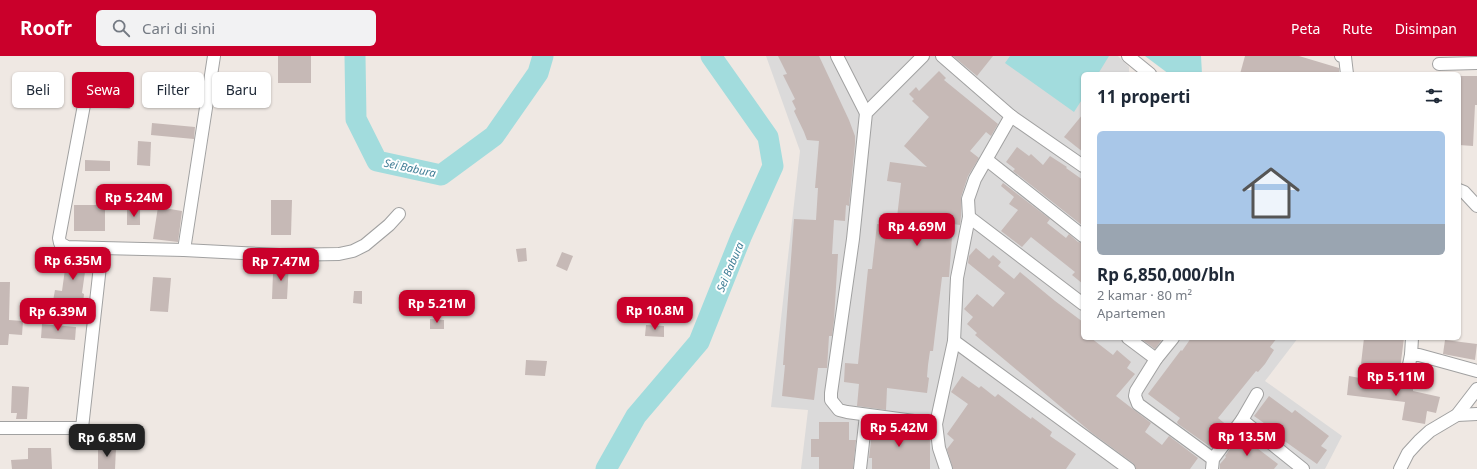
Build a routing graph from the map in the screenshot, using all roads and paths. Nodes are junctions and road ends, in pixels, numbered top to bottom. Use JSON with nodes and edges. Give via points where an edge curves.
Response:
{"nodes":[{"id":1,"x":214,"y":56,"type":"edge"},
{"id":2,"x":837,"y":56,"type":"edge"},
{"id":3,"x":923,"y":56,"type":"edge"},
{"id":4,"x":942,"y":56,"type":"edge"},
{"id":5,"x":1128,"y":56,"type":"edge"},
{"id":6,"x":1341,"y":56,"type":"edge"},
{"id":7,"x":1477,"y":63,"type":"edge"},
{"id":8,"x":1439,"y":64,"type":"dead end"},
{"id":9,"x":1148,"y":72,"type":"edge"},
{"id":10,"x":1348,"y":72,"type":"edge"},
{"id":11,"x":83,"y":108,"type":"edge"},
{"id":12,"x":866,"y":112,"type":"junction"},
{"id":13,"x":1011,"y":116,"type":"junction"},
{"id":14,"x":987,"y":160,"type":"junction"},
{"id":15,"x":1081,"y":165,"type":"edge"},
{"id":16,"x":1461,"y":191,"type":"edge"},
{"id":17,"x":1477,"y":206,"type":"edge"},
{"id":18,"x":399,"y":214,"type":"dead end"},
{"id":19,"x":969,"y":217,"type":"junction"},
{"id":20,"x":1081,"y":234,"type":"edge"},
{"id":21,"x":102,"y":248,"type":"junction"},
{"id":22,"x":184,"y":250,"type":"junction"},
{"id":23,"x":1081,"y":302,"type":"edge"},
{"id":24,"x":1131,"y":340,"type":"edge"},
{"id":25,"x":1171,"y":340,"type":"edge"},
{"id":26,"x":1412,"y":340,"type":"edge"},
{"id":27,"x":954,"y":341,"type":"junction"},
{"id":28,"x":1411,"y":355,"type":"junction"},
{"id":29,"x":1156,"y":359,"type":"junction"},
{"id":30,"x":1366,"y":370,"type":"dead end"},
{"id":31,"x":1477,"y":371,"type":"edge"},
{"id":32,"x":1477,"y":389,"type":"edge"},
{"id":33,"x":1258,"y":394,"type":"dead end"},
{"id":34,"x":1477,"y":414,"type":"edge"},
{"id":35,"x":866,"y":415,"type":"junction"},
{"id":36,"x":1457,"y":415,"type":"junction"},
{"id":37,"x":1242,"y":420,"type":"junction"},
{"id":38,"x":936,"y":424,"type":"junction"},
{"id":39,"x":0,"y":428,"type":"edge"},
{"id":40,"x":82,"y":428,"type":"junction"},
{"id":41,"x":125,"y":431,"type":"dead end"},
{"id":42,"x":1212,"y":464,"type":"edge"},
{"id":43,"x":860,"y":469,"type":"edge"},
{"id":44,"x":946,"y":469,"type":"edge"},
{"id":45,"x":1129,"y":469,"type":"edge"},
{"id":46,"x":1303,"y":469,"type":"edge"},
{"id":47,"x":1400,"y":469,"type":"edge"}],
"edges":[{"from":1,"to":22,"type":"street"},
{"from":2,"to":12,"type":"street"},
{"from":3,"to":12,"type":"street"},
{"from":4,"to":13,"type":"street"},
{"from":5,"to":9,"type":"street"},
{"from":6,"to":10,"type":"street","via":[[1345,57]]},
{"from":7,"to":8,"type":"street"},
{"from":11,"to":21,"type":"street","via":[[59,238],[60,243],[67,247]]},
{"from":12,"to":35,"type":"street","via":[[853,239],[831,400],[839,410]]},
{"from":13,"to":14,"type":"street"},
{"from":13,"to":15,"type":"street"},
{"from":14,"to":19,"type":"street","via":[[975,178],[968,200]]},
{"from":14,"to":20,"type":"street"},
{"from":16,"to":17,"type":"street"},
{"from":18,"to":22,"type":"street","via":[[365,246],[339,254],[279,255]]},
{"from":19,"to":23,"type":"street"},
{"from":19,"to":27,"type":"street","via":[[957,278]]},
{"from":21,"to":22,"type":"street"},
{"from":21,"to":40,"type":"street"},
{"from":24,"to":29,"type":"street"},
{"from":25,"to":29,"type":"street"},
{"from":26,"to":28,"type":"street"},
{"from":27,"to":38,"type":"street"},
{"from":27,"to":45,"type":"street"},
{"from":28,"to":30,"type":"street","via":[[1404,376]]},
{"from":28,"to":31,"type":"street"},
{"from":29,"to":42,"type":"street","via":[[1136,391],[1136,401]]},
{"from":32,"to":36,"type":"street"},
{"from":33,"to":37,"type":"street"},
{"from":34,"to":36,"type":"street"},
{"from":35,"to":38,"type":"street"},
{"from":35,"to":43,"type":"street"},
{"from":36,"to":47,"type":"street","via":[[1430,431],[1419,441],[1408,453]]},
{"from":37,"to":42,"type":"street"},
{"from":37,"to":46,"type":"street"},
{"from":38,"to":44,"type":"street","via":[[939,448]]},
{"from":39,"to":40,"type":"street"},
{"from":40,"to":41,"type":"lane"}]}
